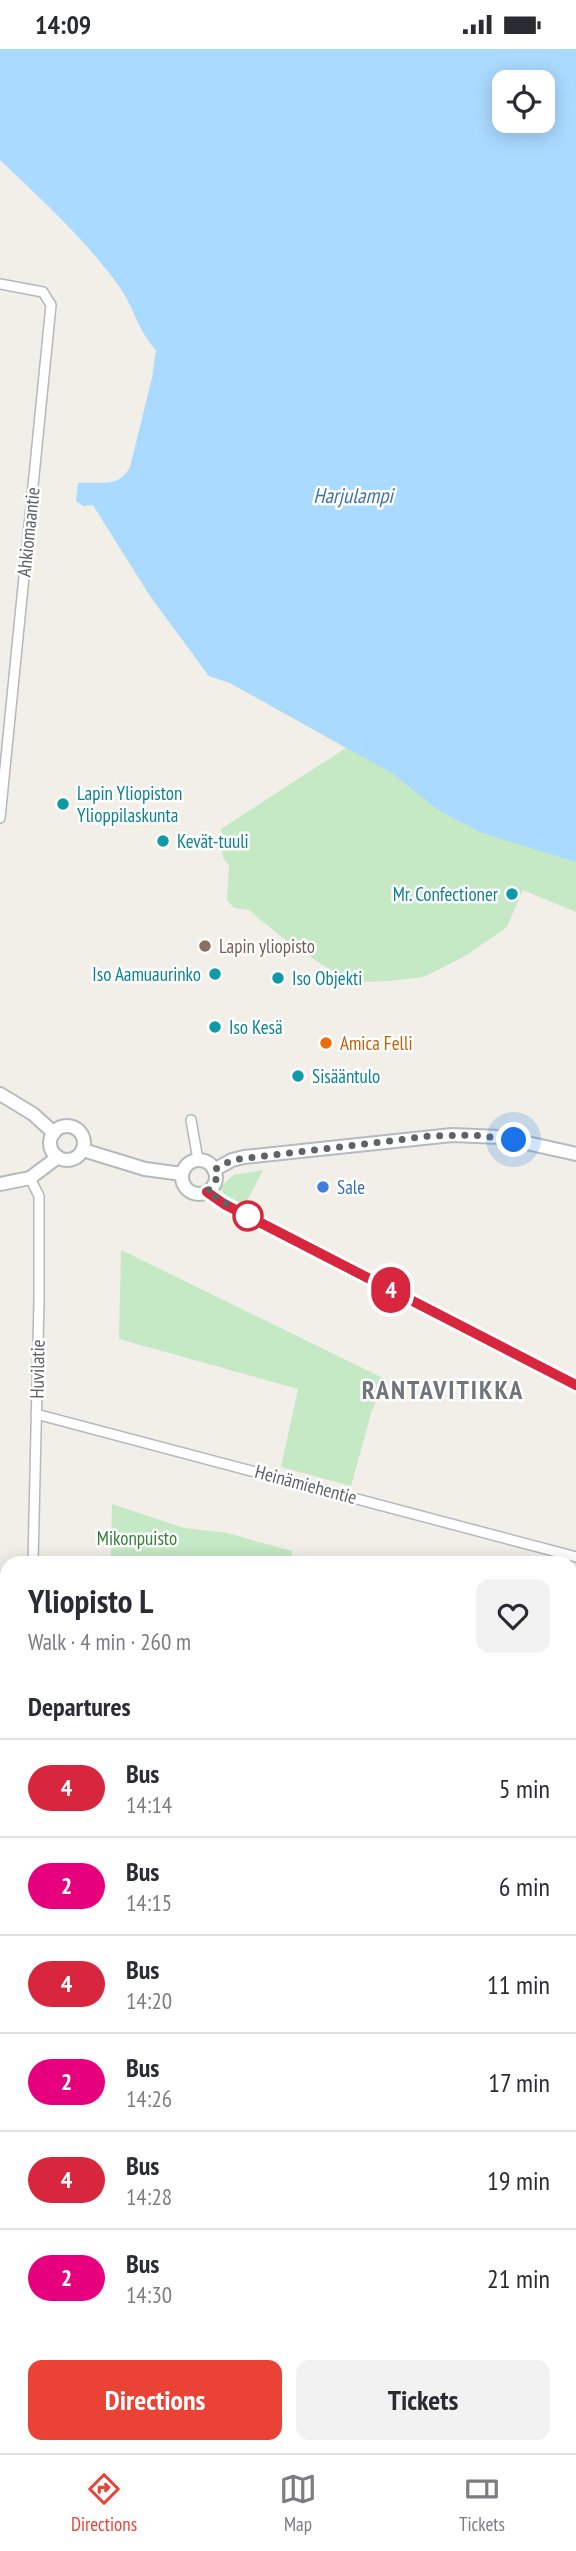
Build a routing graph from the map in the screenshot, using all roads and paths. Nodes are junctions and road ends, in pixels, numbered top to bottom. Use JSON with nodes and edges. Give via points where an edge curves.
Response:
{"nodes":[{"id":1,"x":0,"y":284,"type":"edge"},
{"id":2,"x":0,"y":818,"type":"edge"},
{"id":3,"x":0,"y":1094,"type":"edge"},
{"id":4,"x":191,"y":1121,"type":"dead end"},
{"id":5,"x":54,"y":1133,"type":"junction"},
{"id":6,"x":83,"y":1150,"type":"junction"},
{"id":7,"x":576,"y":1154,"type":"edge"},
{"id":8,"x":58,"y":1157,"type":"junction"},
{"id":9,"x":198,"y":1160,"type":"junction"},
{"id":10,"x":214,"y":1170,"type":"junction"},
{"id":11,"x":182,"y":1174,"type":"junction"},
{"id":12,"x":30,"y":1178,"type":"junction"},
{"id":13,"x":0,"y":1184,"type":"edge"},
{"id":14,"x":207,"y":1192,"type":"junction"},
{"id":15,"x":576,"y":1385,"type":"edge"},
{"id":16,"x":36,"y":1414,"type":"junction"},
{"id":17,"x":33,"y":1556,"type":"edge"},
{"id":18,"x":572,"y":1556,"type":"edge"}],
"edges":[{"from":1,"to":2,"type":"street","name":"Ahkiomaantie","via":[[43,292],[51,305]]},
{"from":3,"to":5,"type":"street"},
{"from":4,"to":9,"type":"street"},
{"from":5,"to":6,"type":"street","via":[[74,1127],[84,1139]]},
{"from":5,"to":8,"type":"street","via":[[50,1143]]},
{"from":6,"to":8,"type":"street","via":[[75,1158]]},
{"from":6,"to":11,"type":"street","via":[[145,1169]]},
{"from":7,"to":10,"type":"street","via":[[500,1137],[452,1135],[244,1157]]},
{"from":8,"to":12,"type":"street"},
{"from":9,"to":10,"type":"street","via":[[208,1162]]},
{"from":9,"to":11,"type":"street","via":[[188,1164]]},
{"from":10,"to":14,"type":"street","via":[[216,1180]]},
{"from":11,"to":14,"type":"street","via":[[183,1184],[191,1192]]},
{"from":12,"to":13,"type":"street"},
{"from":12,"to":16,"type":"street","name":"Huvilatie","via":[[39,1196]]},
{"from":14,"to":15,"type":"street"},
{"from":16,"to":17,"type":"street","name":"Huvilatie"},
{"from":16,"to":18,"type":"street","name":"Heinämiehentie"}]}
